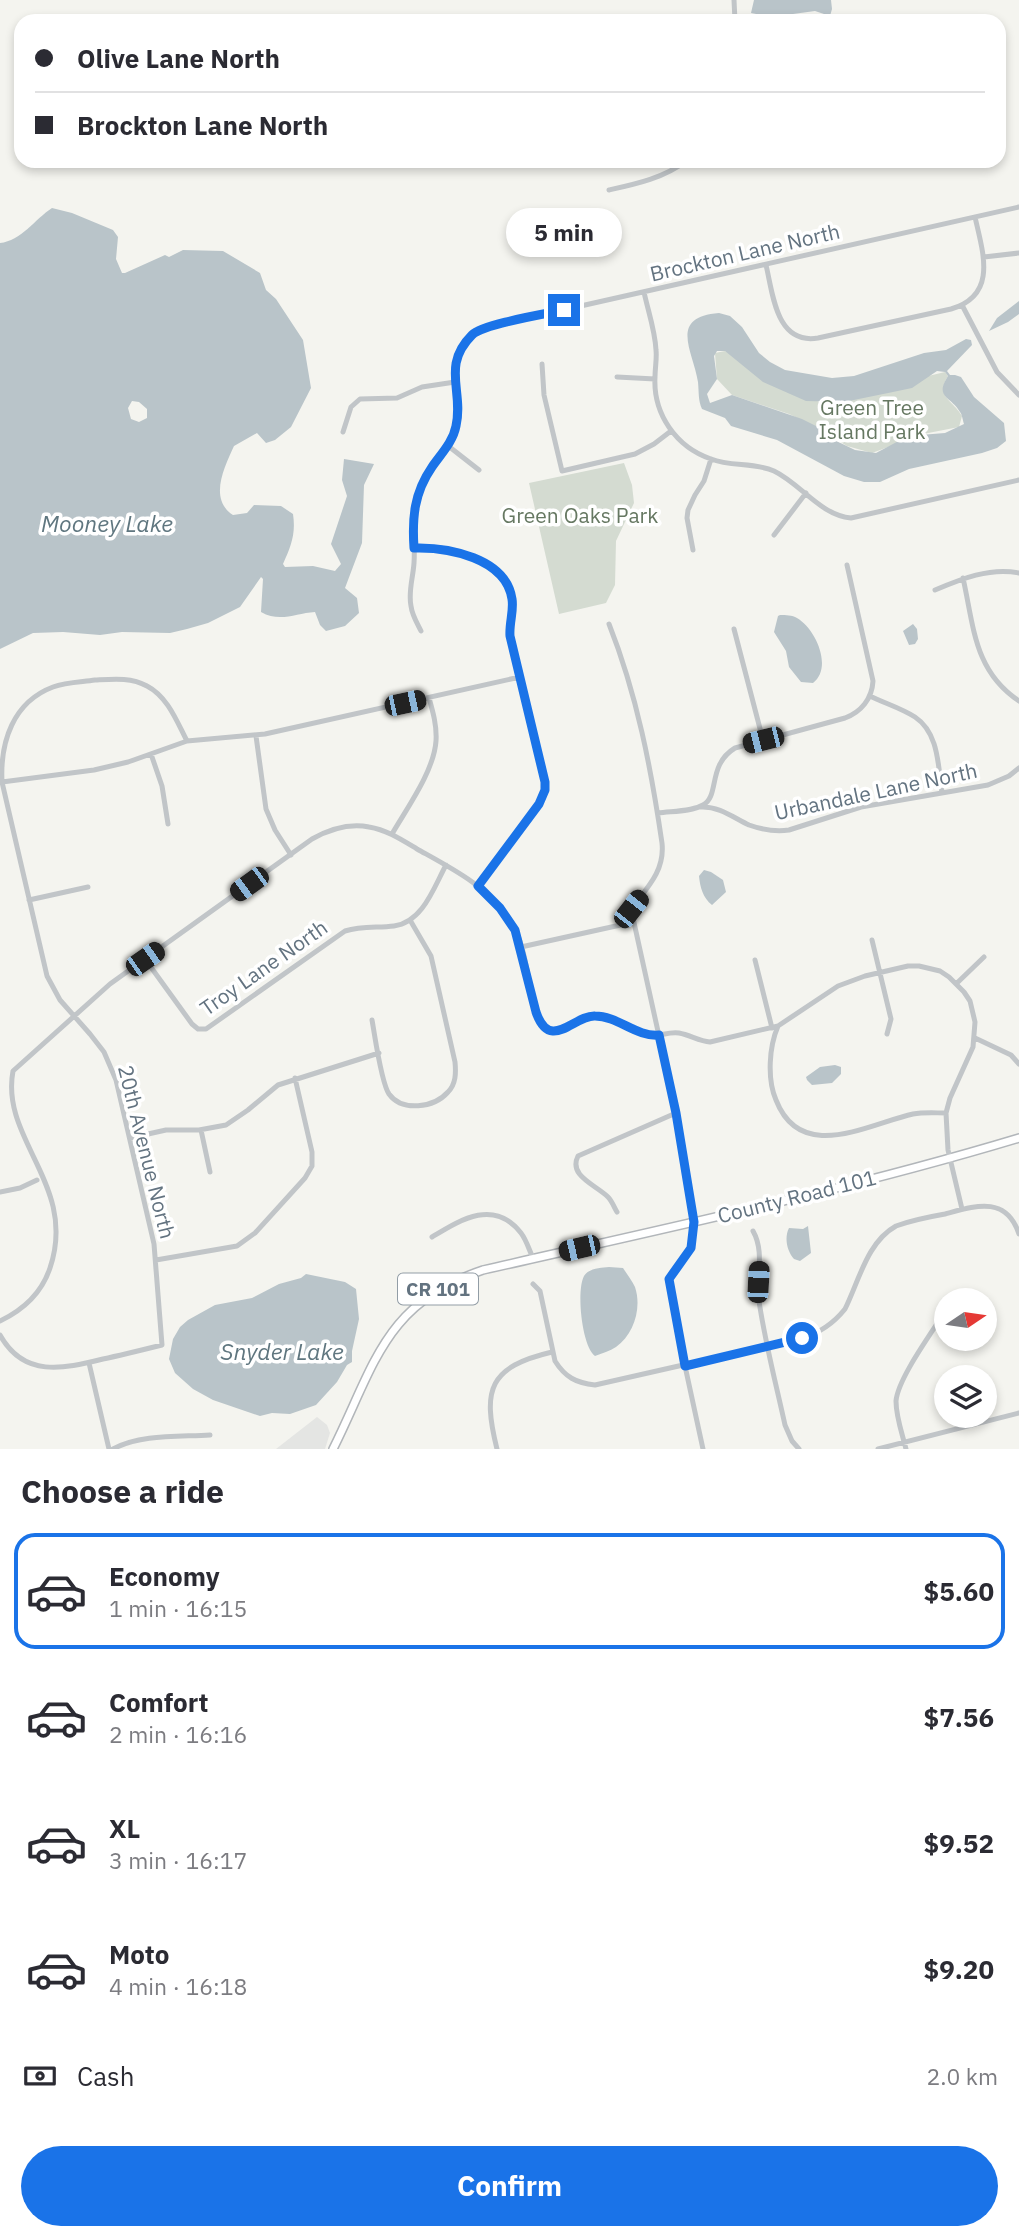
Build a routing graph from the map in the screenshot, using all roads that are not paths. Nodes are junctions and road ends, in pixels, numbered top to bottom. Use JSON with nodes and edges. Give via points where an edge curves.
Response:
{"nodes":[{"id":1,"x":677,"y":168,"type":"edge"},
{"id":2,"x":609,"y":190,"type":"dead end"},
{"id":3,"x":1019,"y":208,"type":"edge"},
{"id":4,"x":975,"y":217,"type":"junction"},
{"id":5,"x":1019,"y":253,"type":"edge"},
{"id":6,"x":984,"y":257,"type":"junction"},
{"id":7,"x":766,"y":265,"type":"junction"},
{"id":8,"x":644,"y":292,"type":"junction"},
{"id":9,"x":962,"y":306,"type":"junction"},
{"id":10,"x":542,"y":364,"type":"dead end"},
{"id":11,"x":617,"y":377,"type":"dead end"},
{"id":12,"x":655,"y":379,"type":"junction"},
{"id":13,"x":455,"y":382,"type":"junction"},
{"id":14,"x":1019,"y":395,"type":"edge"},
{"id":15,"x":671,"y":431,"type":"junction"},
{"id":16,"x":343,"y":432,"type":"dead end"},
{"id":17,"x":447,"y":445,"type":"junction"},
{"id":18,"x":711,"y":459,"type":"junction"},
{"id":19,"x":479,"y":470,"type":"dead end"},
{"id":20,"x":1019,"y":480,"type":"edge"},
{"id":21,"x":806,"y":493,"type":"junction"},
{"id":22,"x":774,"y":534,"type":"dead end"},
{"id":23,"x":414,"y":548,"type":"junction"},
{"id":24,"x":693,"y":550,"type":"dead end"},
{"id":25,"x":846,"y":565,"type":"dead end"},
{"id":26,"x":1019,"y":573,"type":"edge"},
{"id":27,"x":963,"y":578,"type":"junction"},
{"id":28,"x":935,"y":590,"type":"dead end"},
{"id":29,"x":609,"y":624,"type":"dead end"},
{"id":30,"x":734,"y":629,"type":"dead end"},
{"id":31,"x":421,"y":631,"type":"dead end"},
{"id":32,"x":520,"y":677,"type":"junction"},
{"id":33,"x":870,"y":696,"type":"junction"},
{"id":34,"x":429,"y":698,"type":"junction"},
{"id":35,"x":1019,"y":701,"type":"edge"},
{"id":36,"x":256,"y":736,"type":"junction"},
{"id":37,"x":763,"y":740,"type":"junction"},
{"id":38,"x":187,"y":741,"type":"junction"},
{"id":39,"x":151,"y":754,"type":"junction"},
{"id":40,"x":1019,"y":768,"type":"edge"},
{"id":41,"x":2,"y":782,"type":"junction"},
{"id":42,"x":942,"y":792,"type":"junction"},
{"id":43,"x":698,"y":807,"type":"junction"},
{"id":44,"x":658,"y":813,"type":"junction"},
{"id":45,"x":168,"y":824,"type":"dead end"},
{"id":46,"x":392,"y":834,"type":"junction"},
{"id":47,"x":291,"y":855,"type":"junction"},
{"id":48,"x":446,"y":865,"type":"junction"},
{"id":49,"x":478,"y":886,"type":"junction"},
{"id":50,"x":88,"y":887,"type":"dead end"},
{"id":51,"x":29,"y":900,"type":"junction"},
{"id":52,"x":410,"y":920,"type":"junction"},
{"id":53,"x":634,"y":922,"type":"junction"},
{"id":54,"x":872,"y":940,"type":"dead end"},
{"id":55,"x":521,"y":947,"type":"junction"},
{"id":56,"x":984,"y":957,"type":"dead end"},
{"id":57,"x":145,"y":959,"type":"junction"},
{"id":58,"x":755,"y":960,"type":"dead end"},
{"id":59,"x":880,"y":972,"type":"junction"},
{"id":60,"x":957,"y":984,"type":"junction"},
{"id":61,"x":74,"y":1015,"type":"junction"},
{"id":62,"x":372,"y":1020,"type":"dead end"},
{"id":63,"x":775,"y":1027,"type":"junction"},
{"id":64,"x":887,"y":1034,"type":"dead end"},
{"id":65,"x":659,"y":1035,"type":"junction"},
{"id":66,"x":975,"y":1038,"type":"junction"},
{"id":67,"x":379,"y":1053,"type":"junction"},
{"id":68,"x":1019,"y":1064,"type":"edge"},
{"id":69,"x":296,"y":1078,"type":"junction"},
{"id":70,"x":5,"y":1091,"type":"dead end"},
{"id":71,"x":676,"y":1113,"type":"junction"},
{"id":72,"x":946,"y":1114,"type":"junction"},
{"id":73,"x":201,"y":1130,"type":"junction"},
{"id":74,"x":130,"y":1138,"type":"junction"},
{"id":75,"x":1019,"y":1138,"type":"edge"},
{"id":76,"x":950,"y":1159,"type":"junction"},
{"id":77,"x":30,"y":1168,"type":"dead end"},
{"id":78,"x":211,"y":1172,"type":"dead end"},
{"id":79,"x":37,"y":1180,"type":"junction"},
{"id":80,"x":0,"y":1192,"type":"edge"},
{"id":81,"x":962,"y":1209,"type":"junction"},
{"id":82,"x":617,"y":1212,"type":"dead end"},
{"id":83,"x":694,"y":1222,"type":"junction"},
{"id":84,"x":753,"y":1231,"type":"dead end"},
{"id":85,"x":1019,"y":1233,"type":"edge"},
{"id":86,"x":432,"y":1237,"type":"dead end"},
{"id":87,"x":533,"y":1258,"type":"junction"},
{"id":88,"x":156,"y":1260,"type":"junction"},
{"id":89,"x":533,"y":1284,"type":"dead end"},
{"id":90,"x":0,"y":1321,"type":"edge"},
{"id":91,"x":934,"y":1329,"type":"edge"},
{"id":92,"x":0,"y":1335,"type":"edge"},
{"id":93,"x":768,"y":1346,"type":"junction"},
{"id":94,"x":552,"y":1352,"type":"junction"},
{"id":95,"x":89,"y":1363,"type":"junction"},
{"id":96,"x":685,"y":1366,"type":"junction"},
{"id":97,"x":1019,"y":1413,"type":"edge"},
{"id":98,"x":210,"y":1435,"type":"dead end"},
{"id":99,"x":905,"y":1446,"type":"edge"},
{"id":100,"x":111,"y":1449,"type":"edge"},
{"id":101,"x":333,"y":1449,"type":"edge"},
{"id":102,"x":498,"y":1449,"type":"edge"},
{"id":103,"x":703,"y":1449,"type":"edge"},
{"id":104,"x":799,"y":1449,"type":"edge"},
{"id":105,"x":878,"y":1449,"type":"edge"}],
"edges":[{"from":1,"to":2,"type":"street"},
{"from":3,"to":4,"type":"street","name":"Brockton Lane North"},
{"from":4,"to":6,"type":"street"},
{"from":4,"to":7,"type":"street","name":"Brockton Lane North"},
{"from":5,"to":6,"type":"street"},
{"from":6,"to":9,"type":"street","via":[[981,285]]},
{"from":7,"to":8,"type":"street","name":"Brockton Lane North"},
{"from":7,"to":9,"type":"street","via":[[780,320],[789,332],[803,338]]},
{"from":8,"to":12,"type":"street","via":[[657,351]]},
{"from":8,"to":13,"type":"street","name":"Brockton Lane North","via":[[478,330],[459,352]]},
{"from":9,"to":14,"type":"street","via":[[997,372]]},
{"from":10,"to":15,"type":"street","via":[[544,395],[562,471],[635,454]]},
{"from":11,"to":12,"type":"street"},
{"from":12,"to":15,"type":"street","via":[[658,405]]},
{"from":13,"to":16,"type":"street","via":[[422,387],[397,398],[360,399],[351,407]]},
{"from":13,"to":17,"type":"street","via":[[458,416]]},
{"from":15,"to":18,"type":"street","via":[[689,448]]},
{"from":17,"to":19,"type":"street"},
{"from":17,"to":23,"type":"street","via":[[418,492],[412,520]]},
{"from":18,"to":21,"type":"street","via":[[770,469]]},
{"from":18,"to":24,"type":"street","via":[[688,510]]},
{"from":20,"to":21,"type":"street","via":[[851,518],[833,514]]},
{"from":21,"to":22,"type":"street"},
{"from":23,"to":31,"type":"street","via":[[410,605]]},
{"from":23,"to":32,"type":"street","via":[[470,555],[505,582],[512,597],[509,629]]},
{"from":25,"to":33,"type":"street","via":[[872,673]]},
{"from":26,"to":27,"type":"street","via":[[1000,571]]},
{"from":27,"to":28,"type":"street"},
{"from":27,"to":35,"type":"street","via":[[982,659],[996,682]]},
{"from":29,"to":44,"type":"street","via":[[638,708]]},
{"from":30,"to":37,"type":"street"},
{"from":32,"to":34,"type":"street"},
{"from":32,"to":49,"type":"street","via":[[545,790]]},
{"from":33,"to":37,"type":"street","via":[[853,715]]},
{"from":33,"to":42,"type":"street","via":[[914,716],[929,731]]},
{"from":34,"to":36,"type":"street"},
{"from":34,"to":46,"type":"street","via":[[435,751]]},
{"from":36,"to":38,"type":"street"},
{"from":36,"to":47,"type":"street","via":[[266,809]]},
{"from":37,"to":43,"type":"street","via":[[728,752],[718,765],[710,798]]},
{"from":38,"to":39,"type":"street"},
{"from":38,"to":41,"type":"street","name":"20th Avenue North","via":[[165,701],[148,686],[114,678],[64,684],[29,700],[12,720],[2,744]]},
{"from":39,"to":41,"type":"street","via":[[94,770]]},
{"from":39,"to":45,"type":"street"},
{"from":40,"to":42,"type":"street","name":"Urbandale Lane North","via":[[999,782]]},
{"from":41,"to":51,"type":"street","name":"20th Avenue North"},
{"from":42,"to":43,"type":"street","name":"Urbandale Lane North","via":[[870,805],[779,831],[758,828],[713,807]]},
{"from":43,"to":44,"type":"street"},
{"from":44,"to":53,"type":"street","via":[[662,860],[656,877],[631,909]]},
{"from":46,"to":47,"type":"street","via":[[347,826],[323,833]]},
{"from":46,"to":48,"type":"street"},
{"from":47,"to":57,"type":"street"},
{"from":48,"to":49,"type":"street"},
{"from":48,"to":52,"type":"street","via":[[424,906]]},
{"from":49,"to":55,"type":"street","via":[[510,921]]},
{"from":50,"to":51,"type":"street"},
{"from":51,"to":61,"type":"street","name":"20th Avenue North","via":[[47,976]]},
{"from":52,"to":57,"type":"street","name":"Troy Lane North","via":[[345,931],[201,1030]]},
{"from":52,"to":67,"type":"street","via":[[431,956],[455,1078],[448,1092],[428,1104],[410,1106],[388,1093]]},
{"from":53,"to":55,"type":"street"},
{"from":53,"to":65,"type":"street"},
{"from":54,"to":59,"type":"street"},
{"from":55,"to":65,"type":"street","via":[[536,1012],[547,1028],[566,1029],[586,1017],[598,1016],[648,1036]]},
{"from":56,"to":60,"type":"street"},
{"from":57,"to":61,"type":"street"},
{"from":58,"to":63,"type":"street"},
{"from":59,"to":60,"type":"street","via":[[919,966],[940,971]]},
{"from":59,"to":63,"type":"street","via":[[838,986]]},
{"from":59,"to":64,"type":"street","via":[[891,1019]]},
{"from":60,"to":66,"type":"street","via":[[974,1011]]},
{"from":61,"to":70,"type":"street","via":[[20,1063]]},
{"from":61,"to":74,"type":"street","name":"20th Avenue North","via":[[111,1066]]},
{"from":62,"to":67,"type":"street"},
{"from":63,"to":65,"type":"street","via":[[710,1042],[677,1033]]},
{"from":63,"to":72,"type":"street","via":[[772,1088],[779,1109],[801,1131],[848,1133],[909,1115]]},
{"from":65,"to":71,"type":"street"},
{"from":66,"to":68,"type":"street","via":[[1011,1055]]},
{"from":66,"to":72,"type":"street"},
{"from":67,"to":69,"type":"street"},
{"from":69,"to":73,"type":"street","via":[[278,1085],[226,1125]]},
{"from":69,"to":88,"type":"street","via":[[312,1152],[312,1166],[305,1178],[255,1233],[237,1246]]},
{"from":71,"to":82,"type":"street","via":[[578,1156],[578,1173],[609,1198]]},
{"from":71,"to":83,"type":"street"},
{"from":72,"to":76,"type":"street"},
{"from":73,"to":74,"type":"street","via":[[166,1130]]},
{"from":73,"to":78,"type":"street"},
{"from":74,"to":88,"type":"street","name":"20th Avenue North"},
{"from":75,"to":76,"type":"main road","name":"County Road 101","number":"CR 101"},
{"from":76,"to":81,"type":"street"},
{"from":76,"to":83,"type":"main road","name":"County Road 101","number":"CR 101"},
{"from":77,"to":79,"type":"street"},
{"from":79,"to":80,"type":"street"},
{"from":79,"to":90,"type":"street","via":[[55,1224],[53,1258],[35,1294]]},
{"from":81,"to":85,"type":"street","via":[[999,1208],[1012,1218]]},
{"from":81,"to":93,"type":"street","via":[[888,1230],[876,1242],[838,1317],[822,1331]]},
{"from":83,"to":87,"type":"main road","name":"County Road 101","number":"CR 101"},
{"from":83,"to":96,"type":"street","via":[[691,1248],[669,1279]]},
{"from":84,"to":93,"type":"street","via":[[759,1242],[758,1297]]},
{"from":86,"to":87,"type":"street","via":[[468,1217],[488,1214],[514,1226]]},
{"from":87,"to":101,"type":"main road","name":"County Road 101","number":"CR 101","via":[[464,1276],[409,1312],[378,1353]]},
{"from":88,"to":95,"type":"street","name":"20th Avenue North","via":[[162,1345]]},
{"from":89,"to":94,"type":"street","via":[[540,1291]]},
{"from":91,"to":99,"type":"street","via":[[897,1394]]},
{"from":92,"to":95,"type":"street","via":[[17,1356],[37,1366]]},
{"from":93,"to":96,"type":"street"},
{"from":93,"to":104,"type":"street","via":[[788,1433]]},
{"from":94,"to":96,"type":"street","via":[[567,1376],[595,1385]]},
{"from":94,"to":102,"type":"street","via":[[515,1363],[496,1383],[490,1411]]},
{"from":95,"to":100,"type":"street"},
{"from":96,"to":103,"type":"street"},
{"from":97,"to":99,"type":"street"},
{"from":98,"to":100,"type":"street","via":[[128,1442]]},
{"from":99,"to":105,"type":"street"}]}
